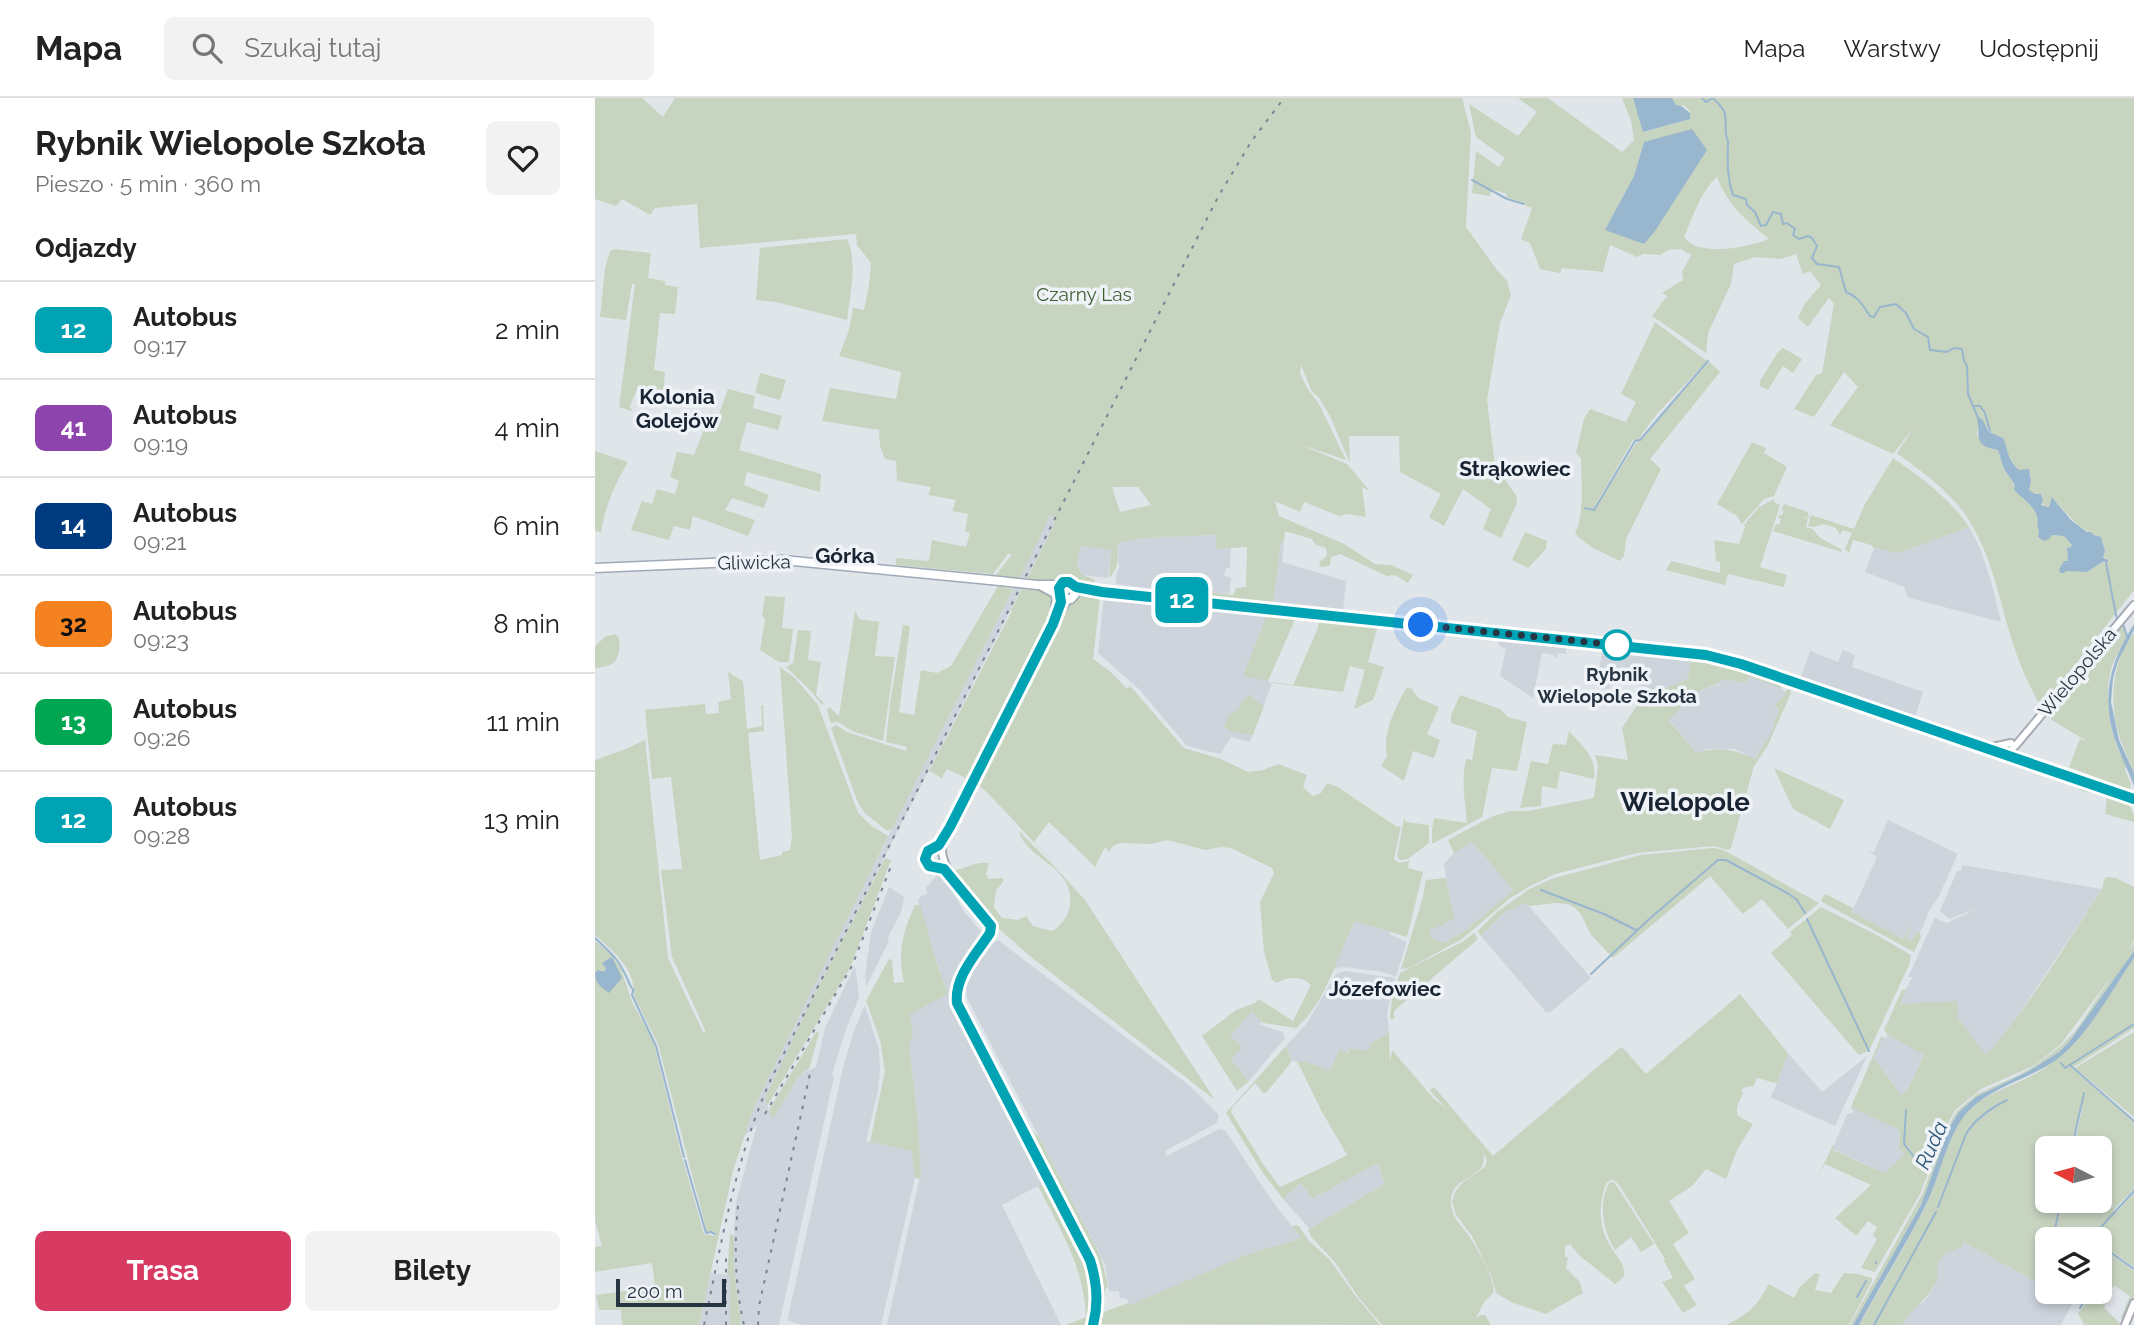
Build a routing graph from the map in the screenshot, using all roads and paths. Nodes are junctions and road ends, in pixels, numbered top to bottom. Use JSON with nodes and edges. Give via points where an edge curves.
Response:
{"nodes":[{"id":1,"x":595,"y":568,"type":"edge"},
{"id":2,"x":1037,"y":585,"type":"junction"},
{"id":3,"x":1076,"y":590,"type":"junction"},
{"id":4,"x":1062,"y":594,"type":"junction"},
{"id":5,"x":2134,"y":605,"type":"edge"},
{"id":6,"x":1053,"y":624,"type":"junction"},
{"id":7,"x":2013,"y":745,"type":"junction"},
{"id":8,"x":1985,"y":748,"type":"junction"},
{"id":9,"x":2005,"y":755,"type":"junction"},
{"id":10,"x":2017,"y":758,"type":"junction"},
{"id":11,"x":2133,"y":798,"type":"edge"},
{"id":12,"x":950,"y":827,"type":"junction"},
{"id":13,"x":935,"y":849,"type":"junction"},
{"id":14,"x":941,"y":860,"type":"junction"},
{"id":15,"x":2134,"y":1303,"type":"edge"},
{"id":16,"x":1093,"y":1325,"type":"edge"},
{"id":17,"x":2126,"y":1325,"type":"edge"}],
"edges":[{"from":1,"to":2,"type":"main road","name":"Gliwicka","bridge":true,"via":[[783,560]]},
{"from":2,"to":4,"type":"main road","name":"Gliwicka"},
{"from":2,"to":6,"type":"street","via":[[1056,597]]},
{"from":3,"to":4,"type":"main road","via":[[1073,598]]},
{"from":3,"to":4,"type":"main road","name":"Gliwicka","via":[[1068,581]]},
{"from":3,"to":8,"type":"main road","via":[[1706,655]]},
{"from":4,"to":6,"type":"street"},
{"from":5,"to":7,"type":"street","name":"Wielopolska"},
{"from":6,"to":12,"type":"street"},
{"from":7,"to":8,"type":"street","name":"Wielopolska"},
{"from":7,"to":9,"type":"street","via":[[2006,748]]},
{"from":7,"to":10,"type":"street"},
{"from":8,"to":9,"type":"main road"},
{"from":9,"to":10,"type":"main road"},
{"from":10,"to":11,"type":"main road"},
{"from":12,"to":13,"type":"street"},
{"from":12,"to":14,"type":"street"},
{"from":13,"to":14,"type":"street"},
{"from":13,"to":14,"type":"street","via":[[927,852],[925,861],[931,867]]},
{"from":14,"to":16,"type":"street","via":[[991,927],[962,978],[957,1003],[1090,1260],[1097,1295]]},
{"from":15,"to":17,"type":"street"}]}
